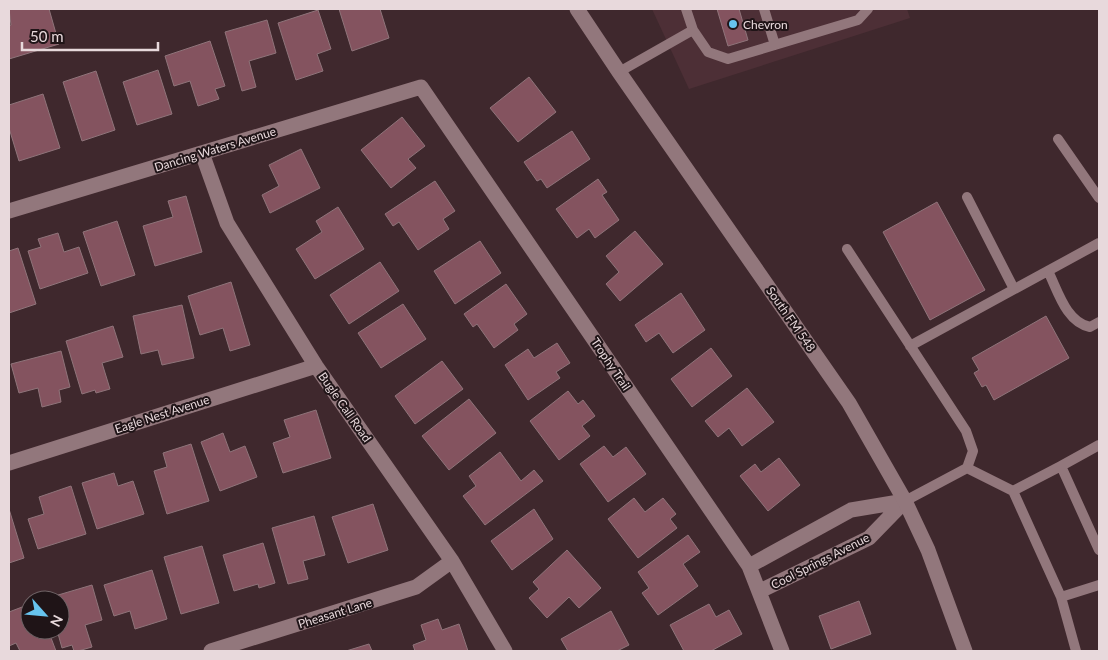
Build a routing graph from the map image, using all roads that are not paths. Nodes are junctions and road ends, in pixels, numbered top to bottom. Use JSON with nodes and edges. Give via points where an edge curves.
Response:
{"nodes":[{"id":1,"x":577,"y":9,"type":"edge"},
{"id":2,"x":686,"y":9,"type":"edge"},
{"id":3,"x":764,"y":9,"type":"edge"},
{"id":4,"x":868,"y":9,"type":"edge"},
{"id":5,"x":693,"y":30,"type":"junction"},
{"id":6,"x":775,"y":45,"type":"junction"},
{"id":7,"x":618,"y":72,"type":"junction"},
{"id":8,"x":421,"y":87,"type":"joint"},
{"id":9,"x":1058,"y":139,"type":"dead end"},
{"id":10,"x":202,"y":153,"type":"junction"},
{"id":11,"x":967,"y":197,"type":"dead end"},
{"id":12,"x":1099,"y":198,"type":"edge"},
{"id":13,"x":9,"y":211,"type":"edge"},
{"id":14,"x":1099,"y":243,"type":"edge"},
{"id":15,"x":847,"y":249,"type":"dead end"},
{"id":16,"x":1048,"y":271,"type":"junction"},
{"id":17,"x":1014,"y":289,"type":"junction"},
{"id":18,"x":1099,"y":322,"type":"edge"},
{"id":19,"x":910,"y":346,"type":"junction"},
{"id":20,"x":316,"y":366,"type":"junction"},
{"id":21,"x":1099,"y":446,"type":"edge"},
{"id":22,"x":9,"y":463,"type":"edge"},
{"id":23,"x":1061,"y":466,"type":"junction"},
{"id":24,"x":967,"y":468,"type":"junction"},
{"id":25,"x":1013,"y":491,"type":"junction"},
{"id":26,"x":905,"y":501,"type":"junction"},
{"id":27,"x":1099,"y":550,"type":"edge"},
{"id":28,"x":452,"y":560,"type":"junction"},
{"id":29,"x":749,"y":566,"type":"junction"},
{"id":30,"x":1099,"y":585,"type":"edge"},
{"id":31,"x":760,"y":591,"type":"junction"},
{"id":32,"x":1061,"y":597,"type":"junction"},
{"id":33,"x":211,"y":651,"type":"edge"},
{"id":34,"x":505,"y":651,"type":"edge"},
{"id":35,"x":782,"y":651,"type":"edge"},
{"id":36,"x":964,"y":651,"type":"edge"},
{"id":37,"x":1076,"y":651,"type":"edge"}],
"edges":[{"from":1,"to":7,"type":"street","name":"South FM 548"},
{"from":2,"to":5,"type":"lane"},
{"from":3,"to":6,"type":"lane"},
{"from":4,"to":6,"type":"lane","via":[[858,20]]},
{"from":5,"to":6,"type":"lane","via":[[708,52],[728,59]]},
{"from":5,"to":7,"type":"lane"},
{"from":7,"to":26,"type":"street","name":"South FM 548","via":[[850,403]]},
{"from":8,"to":10,"type":"street","name":"Dancing Waters Avenue"},
{"from":8,"to":29,"type":"street","name":"Trophy Trail"},
{"from":9,"to":12,"type":"lane"},
{"from":10,"to":13,"type":"street","name":"Dancing Waters Avenue"},
{"from":10,"to":20,"type":"street","name":"Bugle Call Road","via":[[227,222]]},
{"from":11,"to":17,"type":"lane"},
{"from":14,"to":16,"type":"lane"},
{"from":15,"to":19,"type":"lane"},
{"from":16,"to":17,"type":"lane"},
{"from":16,"to":18,"type":"lane","via":[[1070,315],[1080,325],[1090,327]]},
{"from":17,"to":19,"type":"lane"},
{"from":19,"to":24,"type":"lane","via":[[966,431],[973,451]]},
{"from":20,"to":22,"type":"street","name":"Eagle Nest Avenue"},
{"from":20,"to":28,"type":"street","name":"Bugle Call Road"},
{"from":21,"to":23,"type":"lane"},
{"from":23,"to":25,"type":"lane"},
{"from":23,"to":27,"type":"lane"},
{"from":24,"to":25,"type":"lane"},
{"from":24,"to":26,"type":"lane"},
{"from":25,"to":32,"type":"lane"},
{"from":26,"to":29,"type":"street","via":[[851,510]]},
{"from":26,"to":31,"type":"street","name":"Cool Springs Avenue","via":[[869,538]]},
{"from":26,"to":36,"type":"street","name":"South FM 548","via":[[928,550]]},
{"from":28,"to":33,"type":"street","name":"Pheasant Lane","via":[[416,588]]},
{"from":28,"to":34,"type":"street","name":"Bugle Call Road"},
{"from":29,"to":31,"type":"street","name":"Trophy Trail"},
{"from":30,"to":32,"type":"lane"},
{"from":31,"to":35,"type":"street","name":"Trophy Trail"},
{"from":32,"to":37,"type":"lane"}]}
